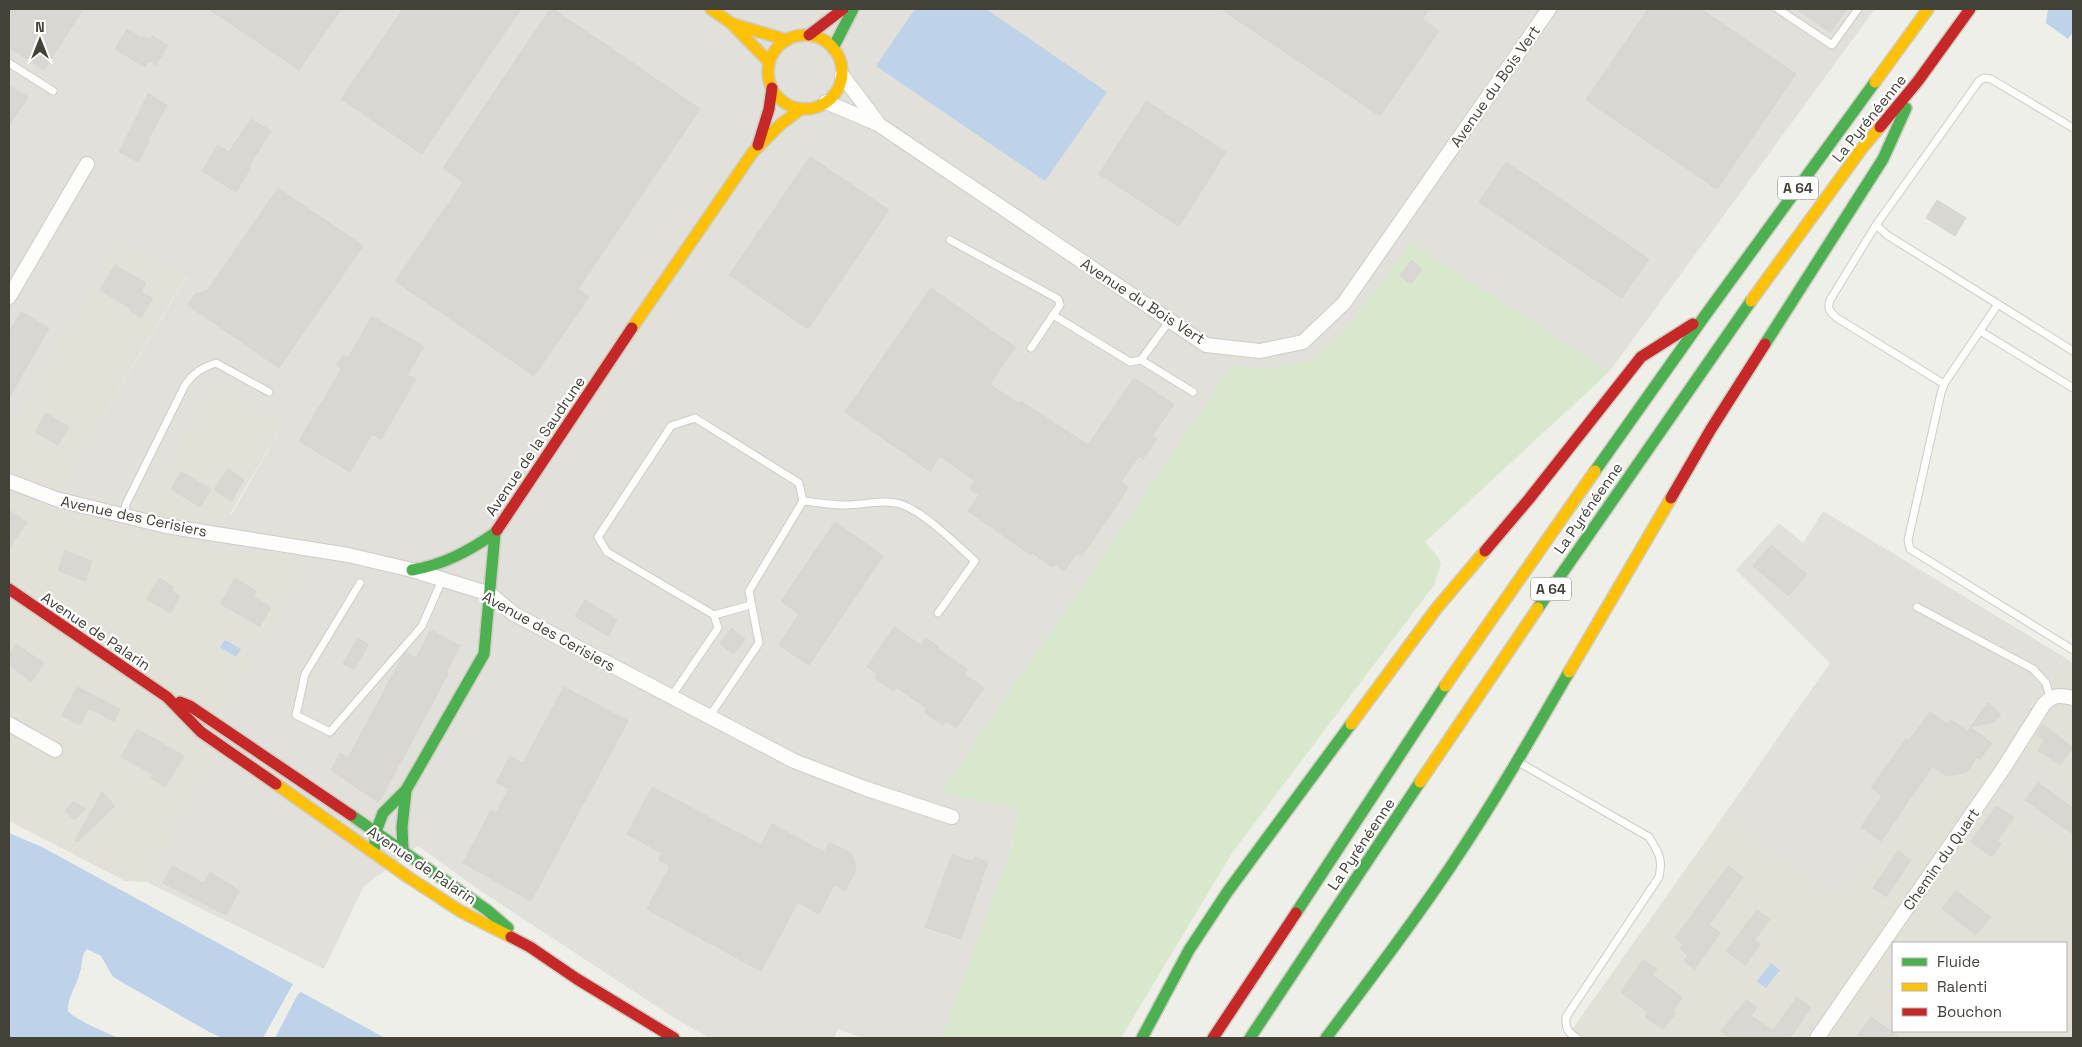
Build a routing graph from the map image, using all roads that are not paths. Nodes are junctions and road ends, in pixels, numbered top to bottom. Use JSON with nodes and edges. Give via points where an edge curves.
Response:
{"nodes":[{"id":1,"x":711,"y":9,"type":"edge"},
{"id":2,"x":842,"y":9,"type":"edge"},
{"id":3,"x":853,"y":9,"type":"edge"},
{"id":4,"x":1549,"y":9,"type":"edge"},
{"id":5,"x":1778,"y":9,"type":"edge"},
{"id":6,"x":1858,"y":9,"type":"edge"},
{"id":7,"x":1928,"y":9,"type":"edge"},
{"id":8,"x":1970,"y":9,"type":"edge"},
{"id":9,"x":731,"y":23,"type":"junction"},
{"id":10,"x":809,"y":35,"type":"junction"},
{"id":11,"x":787,"y":40,"type":"junction"},
{"id":12,"x":833,"y":48,"type":"junction"},
{"id":13,"x":9,"y":62,"type":"edge"},
{"id":14,"x":769,"y":62,"type":"junction"},
{"id":15,"x":842,"y":75,"type":"junction"},
{"id":16,"x":1918,"y":81,"type":"junction"},
{"id":17,"x":772,"y":88,"type":"junction"},
{"id":18,"x":53,"y":91,"type":"dead end"},
{"id":19,"x":826,"y":102,"type":"junction"},
{"id":20,"x":801,"y":108,"type":"junction"},
{"id":21,"x":878,"y":124,"type":"junction"},
{"id":22,"x":2073,"y":128,"type":"edge"},
{"id":23,"x":758,"y":146,"type":"junction"},
{"id":24,"x":87,"y":164,"type":"dead end"},
{"id":25,"x":1876,"y":225,"type":"junction"},
{"id":26,"x":950,"y":240,"type":"dead end"},
{"id":27,"x":9,"y":297,"type":"edge"},
{"id":28,"x":1998,"y":304,"type":"junction"},
{"id":29,"x":1054,"y":315,"type":"junction"},
{"id":30,"x":1704,"y":317,"type":"junction"},
{"id":31,"x":1170,"y":320,"type":"junction"},
{"id":32,"x":1980,"y":331,"type":"junction"},
{"id":33,"x":1031,"y":348,"type":"dead end"},
{"id":34,"x":2073,"y":350,"type":"edge"},
{"id":35,"x":1141,"y":360,"type":"junction"},
{"id":36,"x":1944,"y":384,"type":"junction"},
{"id":37,"x":2073,"y":388,"type":"edge"},
{"id":38,"x":269,"y":392,"type":"dead end"},
{"id":39,"x":1193,"y":392,"type":"dead end"},
{"id":40,"x":9,"y":481,"type":"edge"},
{"id":41,"x":804,"y":501,"type":"junction"},
{"id":42,"x":124,"y":516,"type":"junction"},
{"id":43,"x":495,"y":533,"type":"junction"},
{"id":44,"x":412,"y":570,"type":"junction"},
{"id":45,"x":442,"y":580,"type":"junction"},
{"id":46,"x":360,"y":583,"type":"dead end"},
{"id":47,"x":9,"y":589,"type":"edge"},
{"id":48,"x":490,"y":594,"type":"junction"},
{"id":49,"x":751,"y":605,"type":"junction"},
{"id":50,"x":1917,"y":607,"type":"dead end"},
{"id":51,"x":938,"y":613,"type":"dead end"},
{"id":52,"x":714,"y":615,"type":"junction"},
{"id":53,"x":2073,"y":650,"type":"edge"},
{"id":54,"x":166,"y":697,"type":"junction"},
{"id":55,"x":672,"y":697,"type":"junction"},
{"id":56,"x":2050,"y":698,"type":"junction"},
{"id":57,"x":2073,"y":698,"type":"edge"},
{"id":58,"x":709,"y":716,"type":"junction"},
{"id":59,"x":9,"y":724,"type":"edge"},
{"id":60,"x":55,"y":750,"type":"dead end"},
{"id":61,"x":1516,"y":761,"type":"junction"},
{"id":62,"x":406,"y":790,"type":"junction"},
{"id":63,"x":383,"y":813,"type":"junction"},
{"id":64,"x":952,"y":817,"type":"dead end"},
{"id":65,"x":360,"y":821,"type":"junction"},
{"id":66,"x":402,"y":827,"type":"junction"},
{"id":67,"x":377,"y":841,"type":"junction"},
{"id":68,"x":403,"y":850,"type":"junction"},
{"id":69,"x":530,"y":947,"type":"junction"},
{"id":70,"x":674,"y":1038,"type":"edge"},
{"id":71,"x":1142,"y":1038,"type":"edge"},
{"id":72,"x":1214,"y":1038,"type":"edge"},
{"id":73,"x":1250,"y":1038,"type":"edge"},
{"id":74,"x":1326,"y":1038,"type":"edge"},
{"id":75,"x":1577,"y":1038,"type":"edge"},
{"id":76,"x":1817,"y":1038,"type":"edge"}],
"edges":[{"from":1,"to":9,"type":"main road"},
{"from":2,"to":10,"type":"main road"},
{"from":3,"to":12,"type":"main road"},
{"from":4,"to":31,"type":"street","name":"Avenue du Bois Vert","via":[[1344,303],[1303,342],[1260,351],[1206,345]]},
{"from":5,"to":6,"type":"lane","via":[[1832,45]]},
{"from":7,"to":30,"type":"main road","name":"La Pyrénéenne","number":"A 64"},
{"from":8,"to":16,"type":"main road","name":"La Pyrénéenne","number":"A 64"},
{"from":9,"to":11,"type":"main road"},
{"from":9,"to":14,"type":"main road"},
{"from":10,"to":11,"type":"main road"},
{"from":10,"to":12,"type":"main road","via":[[826,41]]},
{"from":11,"to":14,"type":"main road","via":[[773,53]]},
{"from":12,"to":15,"type":"main road","via":[[842,65]]},
{"from":13,"to":18,"type":"lane"},
{"from":14,"to":17,"type":"main road"},
{"from":15,"to":19,"type":"main road","via":[[840,86]]},
{"from":15,"to":21,"type":"street","name":"Avenue du Bois Vert"},
{"from":16,"to":61,"type":"main road","via":[[1883,159],[1711,429]]},
{"from":16,"to":73,"type":"main road","name":"La Pyrénéenne","number":"A 64","via":[[1863,147],[1626,479]]},
{"from":17,"to":20,"type":"main road","via":[[789,105]]},
{"from":17,"to":23,"type":"main road","name":"Avenue de la Saudrune"},
{"from":19,"to":20,"type":"main road"},
{"from":19,"to":21,"type":"street","name":"Avenue du Bois Vert"},
{"from":20,"to":23,"type":"main road","name":"Avenue de la Saudrune"},
{"from":21,"to":31,"type":"street","name":"Avenue du Bois Vert"},
{"from":22,"to":25,"type":"lane","via":[[1991,79],[1984,78]]},
{"from":23,"to":43,"type":"main road","name":"Avenue de la Saudrune","via":[[695,234]]},
{"from":24,"to":27,"type":"street"},
{"from":25,"to":28,"type":"lane"},
{"from":25,"to":36,"type":"lane","via":[[1830,300],[1830,312]]},
{"from":26,"to":29,"type":"lane","via":[[1058,299],[1060,305]]},
{"from":28,"to":32,"type":"lane"},
{"from":28,"to":34,"type":"lane"},
{"from":29,"to":33,"type":"lane"},
{"from":29,"to":35,"type":"lane","via":[[1130,362]]},
{"from":30,"to":71,"type":"main road","via":[[1641,357],[1529,499],[1436,609],[1228,891],[1189,950]]},
{"from":30,"to":72,"type":"main road","name":"La Pyrénéenne","number":"A 64","via":[[1471,647]]},
{"from":31,"to":35,"type":"lane"},
{"from":32,"to":36,"type":"lane"},
{"from":32,"to":37,"type":"lane"},
{"from":35,"to":39,"type":"lane"},
{"from":36,"to":53,"type":"lane","via":[[1908,540],[1910,549]]},
{"from":38,"to":42,"type":"lane","via":[[216,363],[193,374],[126,504]]},
{"from":40,"to":42,"type":"street","name":"Avenue des Cerisiers","via":[[56,499]]},
{"from":41,"to":49,"type":"lane","via":[[749,590]]},
{"from":41,"to":51,"type":"lane","via":[[842,505],[902,504],[944,534],[976,561]]},
{"from":41,"to":52,"type":"lane","via":[[799,483],[695,418],[672,426],[598,538],[607,552]]},
{"from":42,"to":44,"type":"street","name":"Avenue des Cerisiers","via":[[166,526],[348,555]]},
{"from":43,"to":44,"type":"main road","via":[[457,557],[428,568]]},
{"from":43,"to":48,"type":"main road","name":"Avenue de la Saudrune"},
{"from":44,"to":45,"type":"street","name":"Avenue des Cerisiers"},
{"from":45,"to":46,"type":"lane","via":[[422,626],[330,732],[296,716],[305,674]]},
{"from":45,"to":48,"type":"street","name":"Avenue des Cerisiers"},
{"from":47,"to":54,"type":"main road","name":"Avenue de Palarin"},
{"from":48,"to":55,"type":"street","name":"Avenue des Cerisiers","via":[[514,614]]},
{"from":48,"to":62,"type":"main road","name":"Avenue de la Saudrune","via":[[484,654]]},
{"from":49,"to":52,"type":"lane"},
{"from":49,"to":58,"type":"lane","via":[[759,643]]},
{"from":50,"to":56,"type":"lane","via":[[2033,669],[2046,683]]},
{"from":52,"to":55,"type":"lane","via":[[718,628]]},
{"from":54,"to":65,"type":"main road","name":"Avenue de Palarin","via":[[190,706]]},
{"from":54,"to":67,"type":"main road","name":"Avenue de Palarin","via":[[200,732],[362,843]]},
{"from":55,"to":58,"type":"street","name":"Avenue des Cerisiers"},
{"from":56,"to":57,"type":"street","via":[[2060,695]]},
{"from":56,"to":76,"type":"street","name":"Chemin du Quart"},
{"from":58,"to":64,"type":"street","name":"Avenue des Cerisiers","via":[[794,761]]},
{"from":59,"to":60,"type":"street"},
{"from":61,"to":74,"type":"main road","via":[[1455,860]]},
{"from":61,"to":75,"type":"lane","via":[[1649,838],[1659,853],[1662,865],[1659,877],[1566,1016],[1570,1034]]},
{"from":62,"to":63,"type":"main road","name":"Avenue de la Saudrune"},
{"from":62,"to":66,"type":"main road","name":"Avenue de la Saudrune"},
{"from":63,"to":65,"type":"main road","name":"Avenue de la Saudrune"},
{"from":63,"to":67,"type":"main road","name":"Avenue de la Saudrune"},
{"from":65,"to":67,"type":"main road","name":"Avenue de Palarin"},
{"from":66,"to":67,"type":"main road"},
{"from":66,"to":68,"type":"main road","name":"Avenue de la Saudrune"},
{"from":67,"to":68,"type":"main road","name":"Avenue de Palarin"},
{"from":67,"to":69,"type":"main road","name":"Avenue de Palarin","via":[[455,908]]},
{"from":68,"to":69,"type":"main road","name":"Avenue de Palarin","via":[[487,910]]},
{"from":69,"to":70,"type":"main road","name":"Avenue de Palarin"}]}
